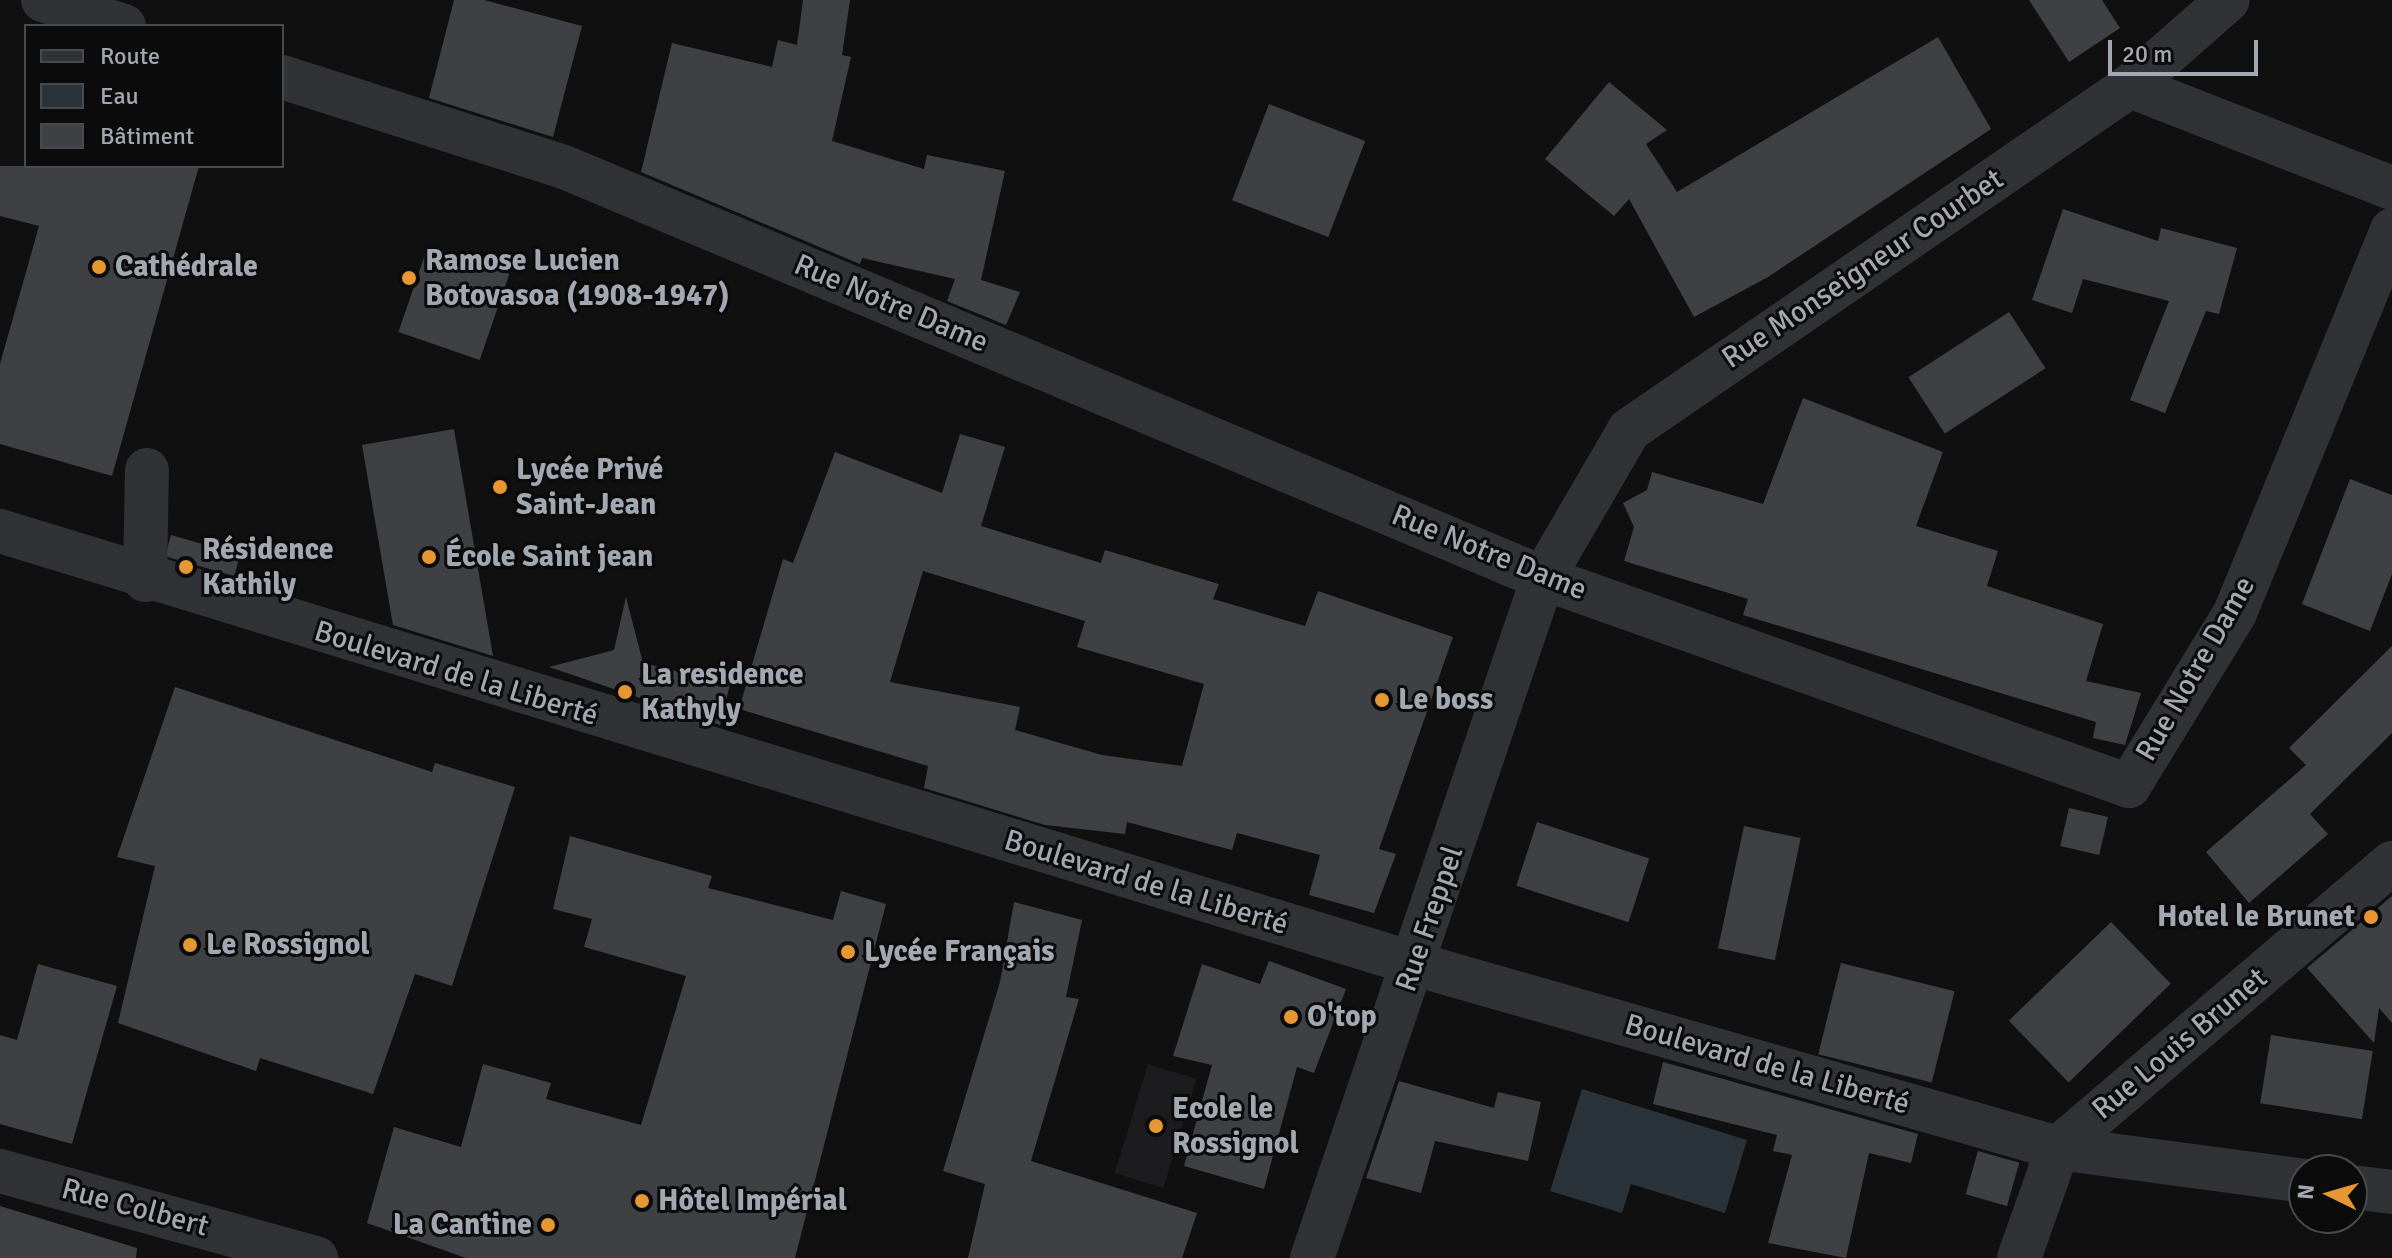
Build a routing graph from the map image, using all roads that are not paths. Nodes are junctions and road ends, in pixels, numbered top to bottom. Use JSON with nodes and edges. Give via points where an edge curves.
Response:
{"nodes":[{"id":1,"x":43,"y":0,"type":"edge"},
{"id":2,"x":2228,"y":0,"type":"edge"},
{"id":3,"x":118,"y":24,"type":"edge"},
{"id":4,"x":284,"y":78,"type":"edge"},
{"id":5,"x":2130,"y":86,"type":"junction"},
{"id":6,"x":2392,"y":188,"type":"edge"},
{"id":7,"x":2392,"y":230,"type":"edge"},
{"id":8,"x":147,"y":470,"type":"dead end"},
{"id":9,"x":0,"y":531,"type":"edge"},
{"id":10,"x":1543,"y":578,"type":"junction"},
{"id":11,"x":145,"y":580,"type":"junction"},
{"id":12,"x":2392,"y":863,"type":"edge"},
{"id":13,"x":1415,"y":964,"type":"junction"},
{"id":14,"x":2058,"y":1148,"type":"junction"},
{"id":15,"x":0,"y":1171,"type":"edge"},
{"id":16,"x":2288,"y":1179,"type":"edge"},
{"id":17,"x":2368,"y":1189,"type":"edge"},
{"id":18,"x":2392,"y":1192,"type":"edge"},
{"id":19,"x":316,"y":1258,"type":"edge"},
{"id":20,"x":1312,"y":1258,"type":"edge"},
{"id":21,"x":2019,"y":1258,"type":"edge"}],
"edges":[{"from":1,"to":3,"type":"street"},
{"from":2,"to":5,"type":"street","name":"Rue Monseigneur Courbet"},
{"from":4,"to":10,"type":"street","name":"Rue Notre Dame","via":[[564,167]]},
{"from":5,"to":6,"type":"street"},
{"from":5,"to":10,"type":"street","name":"Rue Monseigneur Courbet","via":[[1629,430]]},
{"from":7,"to":10,"type":"street","name":"Rue Notre Dame","via":[[2235,613],[2129,786]]},
{"from":8,"to":11,"type":"street"},
{"from":9,"to":11,"type":"street","name":"Boulevard de la Liberté"},
{"from":10,"to":13,"type":"street","name":"Rue Freppel"},
{"from":11,"to":13,"type":"street","name":"Boulevard de la Liberté"},
{"from":12,"to":14,"type":"street","name":"Rue Louis Brunet"},
{"from":13,"to":14,"type":"street","name":"Boulevard de la Liberté"},
{"from":13,"to":20,"type":"street","name":"Rue Freppel"},
{"from":14,"to":16,"type":"street","name":"Boulevard de la Liberté"},
{"from":14,"to":21,"type":"street"},
{"from":15,"to":19,"type":"street","name":"Rue Colbert"},
{"from":17,"to":18,"type":"street"}]}
